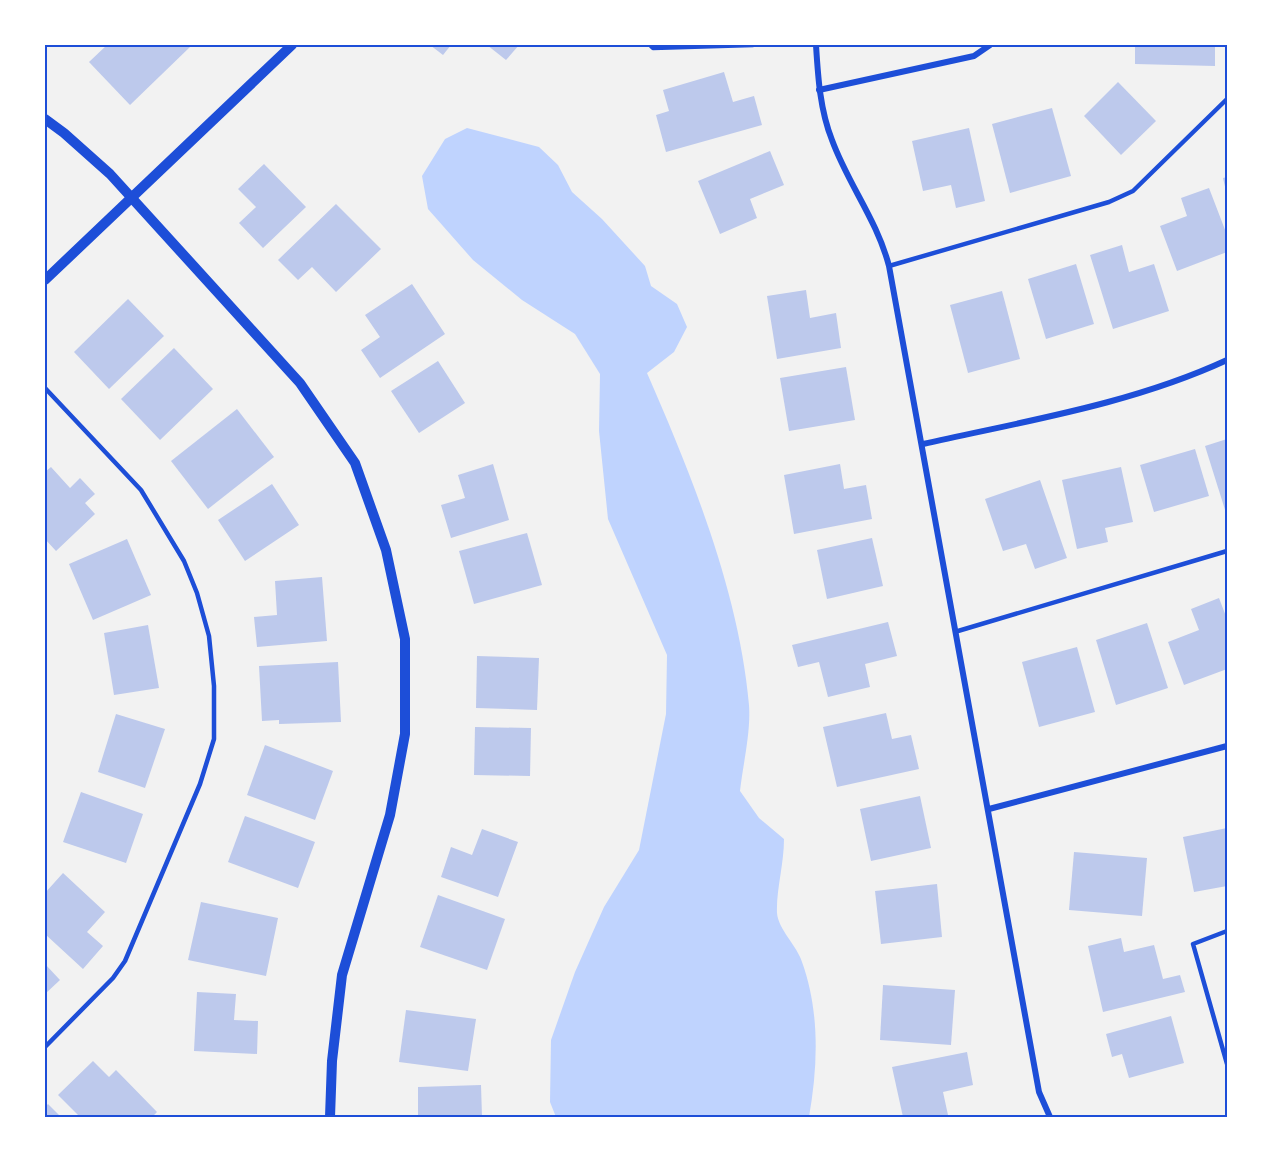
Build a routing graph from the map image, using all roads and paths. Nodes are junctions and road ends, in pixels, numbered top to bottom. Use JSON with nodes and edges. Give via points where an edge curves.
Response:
{"nodes":[{"id":1,"x":292,"y":45,"type":"edge"},
{"id":2,"x":650,"y":45,"type":"edge"},
{"id":3,"x":753,"y":45,"type":"edge"},
{"id":4,"x":816,"y":45,"type":"edge"},
{"id":5,"x":990,"y":45,"type":"edge"},
{"id":6,"x":819,"y":90,"type":"junction"},
{"id":7,"x":1227,"y":99,"type":"edge"},
{"id":8,"x":45,"y":119,"type":"edge"},
{"id":9,"x":131,"y":200,"type":"junction"},
{"id":10,"x":890,"y":266,"type":"junction"},
{"id":11,"x":45,"y":280,"type":"edge"},
{"id":12,"x":1227,"y":360,"type":"edge"},
{"id":13,"x":45,"y":388,"type":"edge"},
{"id":14,"x":923,"y":444,"type":"junction"},
{"id":15,"x":1227,"y":551,"type":"edge"},
{"id":16,"x":958,"y":631,"type":"junction"},
{"id":17,"x":1227,"y":746,"type":"edge"},
{"id":18,"x":989,"y":809,"type":"junction"},
{"id":19,"x":1227,"y":931,"type":"edge"},
{"id":20,"x":45,"y":1047,"type":"edge"},
{"id":21,"x":1227,"y":1064,"type":"edge"},
{"id":22,"x":330,"y":1117,"type":"edge"},
{"id":23,"x":1050,"y":1117,"type":"edge"}],
"edges":[{"from":1,"to":9,"type":"street"},
{"from":2,"to":3,"type":"lane"},
{"from":4,"to":6,"type":"street"},
{"from":5,"to":6,"type":"street","via":[[974,56]]},
{"from":6,"to":10,"type":"street","via":[[831,140],[881,237]]},
{"from":7,"to":10,"type":"lane","via":[[1133,191],[1109,202]]},
{"from":8,"to":9,"type":"street","via":[[110,174]]},
{"from":9,"to":11,"type":"street"},
{"from":9,"to":22,"type":"street","via":[[300,383],[355,463],[386,550],[405,639],[405,734],[390,815],[342,975]]},
{"from":10,"to":14,"type":"street"},
{"from":12,"to":14,"type":"street","via":[[1198,373],[1084,408]]},
{"from":13,"to":20,"type":"lane","via":[[141,490],[184,561],[209,636],[214,728],[200,784],[125,961]]},
{"from":14,"to":16,"type":"street"},
{"from":15,"to":16,"type":"lane"},
{"from":16,"to":18,"type":"street"},
{"from":17,"to":18,"type":"street"},
{"from":18,"to":23,"type":"street","via":[[1039,1092]]},
{"from":19,"to":21,"type":"lane","via":[[1193,944]]}]}
